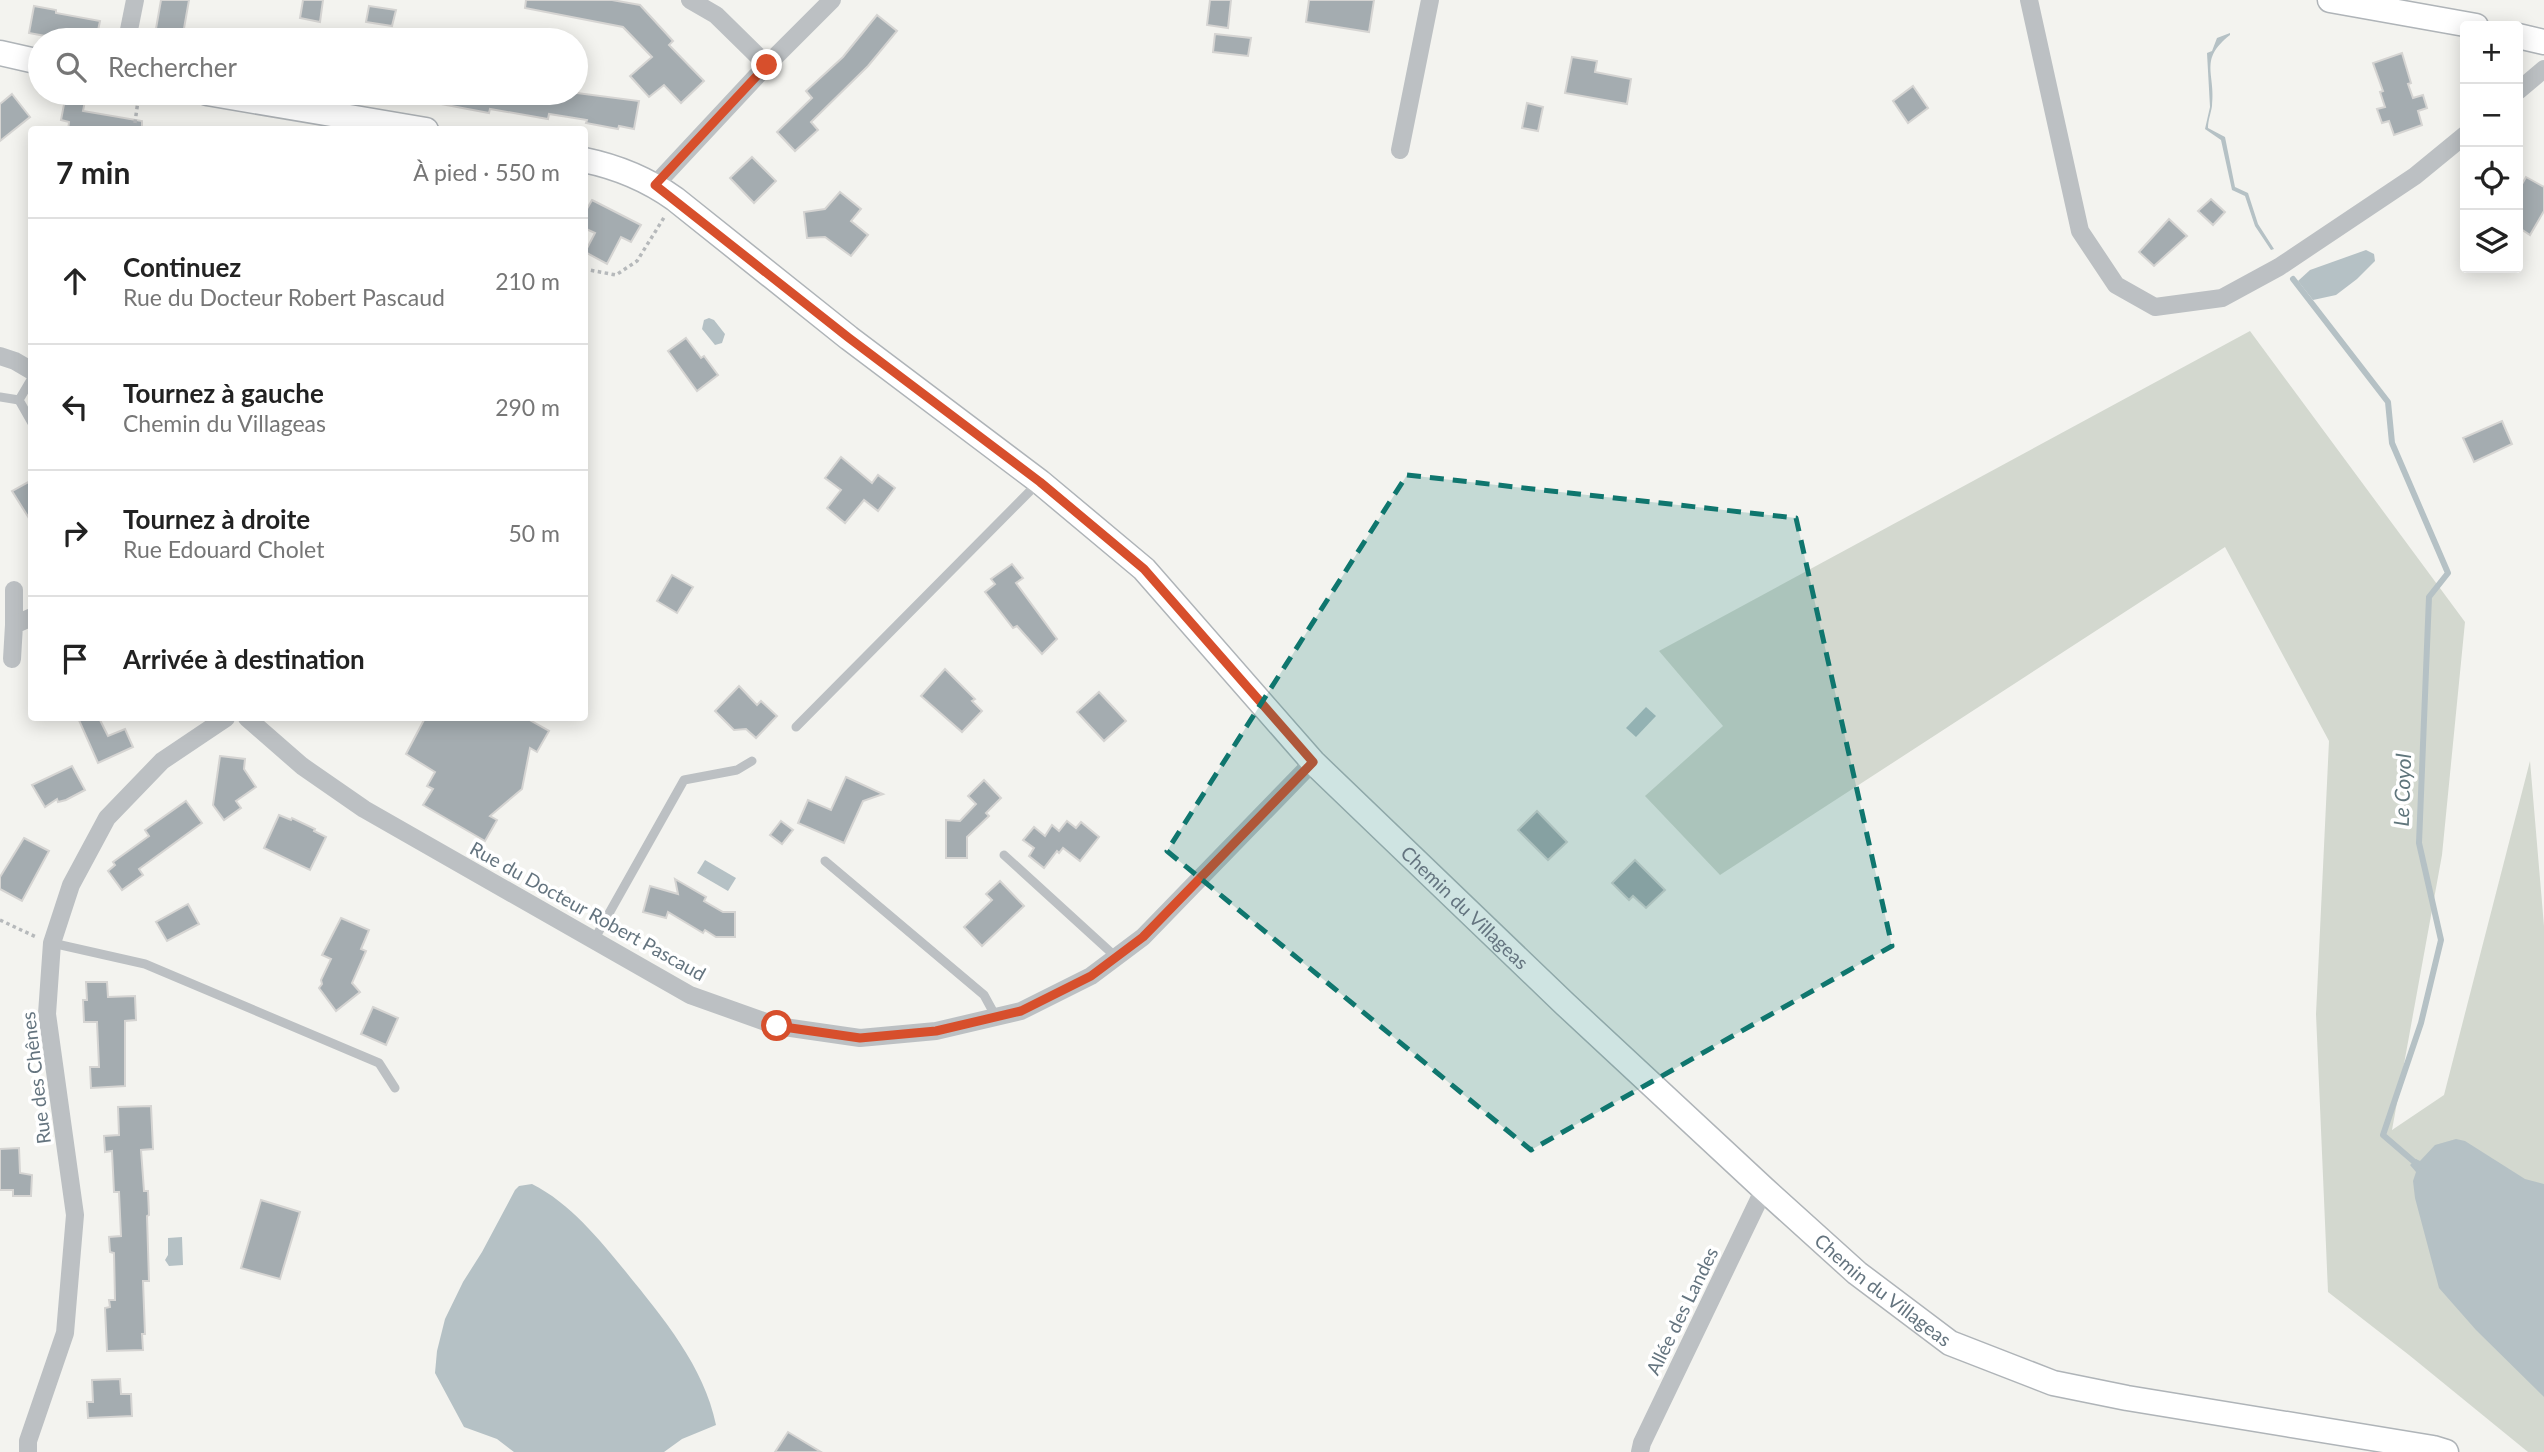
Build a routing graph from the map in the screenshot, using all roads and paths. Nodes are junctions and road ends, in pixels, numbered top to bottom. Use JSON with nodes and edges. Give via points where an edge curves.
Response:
{"nodes":[{"id":1,"x":135,"y":0,"type":"edge"},
{"id":2,"x":690,"y":0,"type":"edge"},
{"id":3,"x":832,"y":0,"type":"edge"},
{"id":4,"x":1430,"y":0,"type":"edge"},
{"id":5,"x":2029,"y":0,"type":"edge"},
{"id":6,"x":2330,"y":0,"type":"edge"},
{"id":7,"x":2460,"y":23,"type":"edge"},
{"id":8,"x":129,"y":28,"type":"edge"},
{"id":9,"x":2523,"y":37,"type":"edge"},
{"id":10,"x":2544,"y":42,"type":"edge"},
{"id":11,"x":0,"y":53,"type":"edge"},
{"id":12,"x":28,"y":59,"type":"edge"},
{"id":13,"x":767,"y":65,"type":"junction"},
{"id":14,"x":2544,"y":69,"type":"edge"},
{"id":15,"x":2523,"y":87,"type":"edge"},
{"id":16,"x":137,"y":105,"type":"edge"},
{"id":17,"x":278,"y":105,"type":"edge"},
{"id":18,"x":135,"y":126,"type":"edge"},
{"id":19,"x":402,"y":126,"type":"edge"},
{"id":20,"x":2460,"y":139,"type":"edge"},
{"id":21,"x":1400,"y":150,"type":"dead end"},
{"id":22,"x":588,"y":161,"type":"edge"},
{"id":23,"x":655,"y":185,"type":"junction"},
{"id":24,"x":675,"y":199,"type":"junction"},
{"id":25,"x":588,"y":270,"type":"edge"},
{"id":26,"x":0,"y":345,"type":"edge"},
{"id":27,"x":8,"y":358,"type":"edge"},
{"id":28,"x":28,"y":369,"type":"edge"},
{"id":29,"x":28,"y":385,"type":"edge"},
{"id":30,"x":0,"y":397,"type":"edge"},
{"id":31,"x":19,"y":400,"type":"junction"},
{"id":32,"x":28,"y":417,"type":"edge"},
{"id":33,"x":1040,"y":482,"type":"junction"},
{"id":34,"x":14,"y":590,"type":"dead end"},
{"id":35,"x":28,"y":619,"type":"edge"},
{"id":36,"x":14,"y":625,"type":"junction"},
{"id":37,"x":12,"y":659,"type":"dead end"},
{"id":38,"x":222,"y":721,"type":"edge"},
{"id":39,"x":250,"y":721,"type":"edge"},
{"id":40,"x":796,"y":727,"type":"dead end"},
{"id":41,"x":752,"y":761,"type":"dead end"},
{"id":42,"x":1313,"y":762,"type":"junction"},
{"id":43,"x":1004,"y":855,"type":"dead end"},
{"id":44,"x":825,"y":861,"type":"dead end"},
{"id":45,"x":0,"y":920,"type":"edge"},
{"id":46,"x":594,"y":940,"type":"junction"},
{"id":47,"x":52,"y":943,"type":"junction"},
{"id":48,"x":1116,"y":957,"type":"junction"},
{"id":49,"x":996,"y":1017,"type":"junction"},
{"id":50,"x":395,"y":1088,"type":"dead end"},
{"id":51,"x":1764,"y":1189,"type":"junction"},
{"id":52,"x":28,"y":1452,"type":"edge"},
{"id":53,"x":1640,"y":1452,"type":"edge"},
{"id":54,"x":2446,"y":1452,"type":"edge"}],
"edges":[{"from":1,"to":8,"type":"street"},
{"from":2,"to":13,"type":"street","via":[[716,15]]},
{"from":3,"to":13,"type":"street"},
{"from":4,"to":21,"type":"street"},
{"from":5,"to":20,"type":"street","via":[[2080,231],[2116,285],[2155,307],[2222,298],[2279,267],[2415,176]]},
{"from":6,"to":7,"type":"street"},
{"from":9,"to":10,"type":"street"},
{"from":11,"to":12,"type":"street"},
{"from":13,"to":23,"type":"street"},
{"from":14,"to":15,"type":"street"},
{"from":16,"to":18,"type":"path"},
{"from":17,"to":19,"type":"street"},
{"from":22,"to":23,"type":"street","name":"Chemin du Villageas"},
{"from":23,"to":24,"type":"street","name":"Chemin du Villageas"},
{"from":24,"to":25,"type":"path","via":[[637,261],[616,275]]},
{"from":24,"to":33,"type":"street","name":"Chemin du Villageas"},
{"from":26,"to":27,"type":"street"},
{"from":27,"to":28,"type":"street"},
{"from":29,"to":31,"type":"lane"},
{"from":30,"to":31,"type":"lane"},
{"from":31,"to":32,"type":"lane"},
{"from":33,"to":40,"type":"lane"},
{"from":33,"to":42,"type":"street","name":"Chemin du Villageas","via":[[1144,569]]},
{"from":34,"to":36,"type":"street"},
{"from":35,"to":36,"type":"street"},
{"from":36,"to":37,"type":"street"},
{"from":38,"to":47,"type":"street","name":"Rue des Chênes","via":[[162,761],[107,818],[71,885]]},
{"from":39,"to":46,"type":"street","name":"Rue du Docteur Robert Pascaud","via":[[302,766],[364,809]]},
{"from":41,"to":46,"type":"lane","via":[[737,770],[684,780]]},
{"from":42,"to":48,"type":"street","name":"Rue du Docteur Robert Pascaud","via":[[1143,937]]},
{"from":42,"to":51,"type":"street","name":"Chemin du Villageas"},
{"from":43,"to":48,"type":"lane"},
{"from":44,"to":49,"type":"lane","via":[[984,995]]},
{"from":45,"to":47,"type":"path"},
{"from":46,"to":49,"type":"street","name":"Rue du Docteur Robert Pascaud","via":[[690,995],[777,1026],[860,1038],[936,1031]]},
{"from":47,"to":50,"type":"lane","via":[[145,964],[379,1063]]},
{"from":47,"to":52,"type":"street","name":"Rue des Chênes","via":[[47,1014],[75,1215],[65,1333]]},
{"from":48,"to":49,"type":"street","name":"Rue du Docteur Robert Pascaud","via":[[1091,976],[1021,1011]]},
{"from":51,"to":53,"type":"street","name":"Allée des Landes"},
{"from":51,"to":54,"type":"street","name":"Chemin du Villageas","via":[[1857,1273],[1950,1343],[2040,1378],[2127,1398]]}]}
